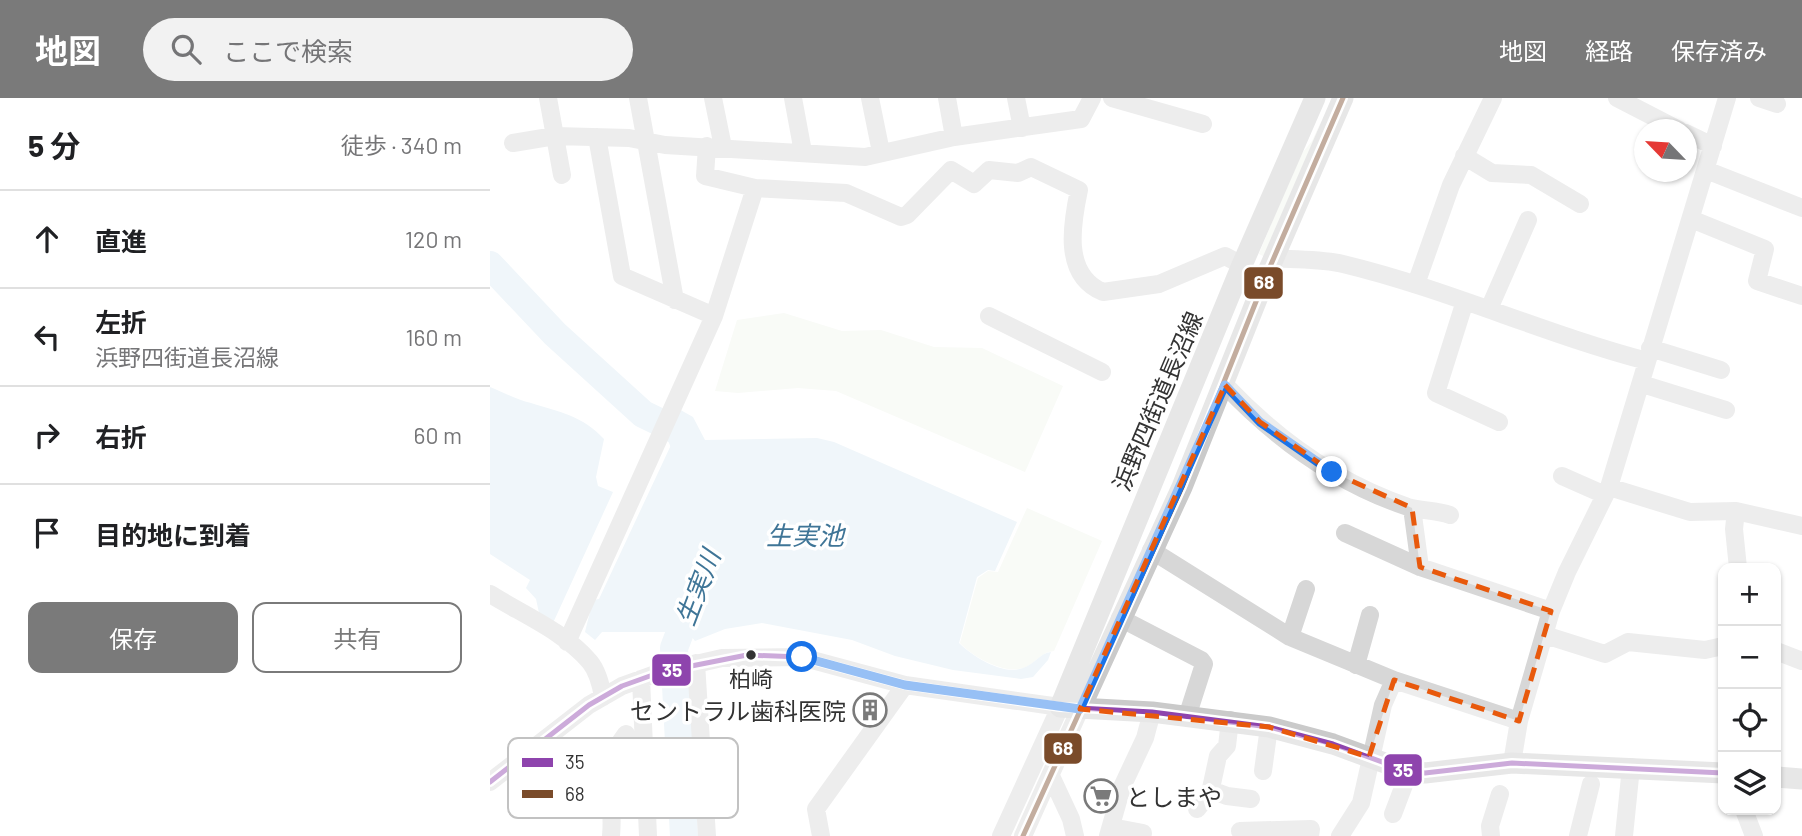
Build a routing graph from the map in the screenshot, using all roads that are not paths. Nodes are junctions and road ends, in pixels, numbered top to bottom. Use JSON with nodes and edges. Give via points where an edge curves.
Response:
{"nodes":[{"id":1,"x":548,"y":98,"type":"edge"},
{"id":2,"x":638,"y":98,"type":"edge"},
{"id":3,"x":713,"y":98,"type":"edge"},
{"id":4,"x":793,"y":98,"type":"edge"},
{"id":5,"x":870,"y":98,"type":"edge"},
{"id":6,"x":947,"y":98,"type":"edge"},
{"id":7,"x":1016,"y":98,"type":"edge"},
{"id":8,"x":1092,"y":98,"type":"edge"},
{"id":9,"x":1112,"y":98,"type":"edge"},
{"id":10,"x":1315,"y":98,"type":"edge"},
{"id":11,"x":1343,"y":98,"type":"edge"},
{"id":12,"x":1493,"y":98,"type":"edge"},
{"id":13,"x":1617,"y":98,"type":"edge"},
{"id":14,"x":1727,"y":98,"type":"edge"},
{"id":15,"x":1759,"y":98,"type":"edge"},
{"id":16,"x":1777,"y":104,"type":"dead end"},
{"id":17,"x":1658,"y":119,"type":"edge"},
{"id":18,"x":1203,"y":124,"type":"dead end"},
{"id":19,"x":1022,"y":128,"type":"junction"},
{"id":20,"x":555,"y":136,"type":"junction"},
{"id":21,"x":597,"y":137,"type":"junction"},
{"id":22,"x":1697,"y":138,"type":"edge"},
{"id":23,"x":948,"y":139,"type":"junction"},
{"id":24,"x":645,"y":142,"type":"junction"},
{"id":25,"x":513,"y":143,"type":"dead end"},
{"id":26,"x":1713,"y":146,"type":"junction"},
{"id":27,"x":715,"y":147,"type":"junction"},
{"id":28,"x":803,"y":152,"type":"junction"},
{"id":29,"x":881,"y":152,"type":"junction"},
{"id":30,"x":1464,"y":156,"type":"junction"},
{"id":31,"x":951,"y":170,"type":"junction"},
{"id":32,"x":1706,"y":170,"type":"junction"},
{"id":33,"x":562,"y":175,"type":"dead end"},
{"id":34,"x":755,"y":188,"type":"junction"},
{"id":35,"x":1580,"y":204,"type":"dead end"},
{"id":36,"x":1802,"y":208,"type":"edge"},
{"id":37,"x":1690,"y":219,"type":"junction"},
{"id":38,"x":1528,"y":220,"type":"dead end"},
{"id":39,"x":1274,"y":258,"type":"junction"},
{"id":40,"x":1242,"y":265,"type":"junction"},
{"id":41,"x":1416,"y":284,"type":"junction"},
{"id":42,"x":1802,"y":296,"type":"edge"},
{"id":43,"x":675,"y":300,"type":"junction"},
{"id":44,"x":1465,"y":301,"type":"junction"},
{"id":45,"x":1489,"y":309,"type":"junction"},
{"id":46,"x":714,"y":316,"type":"junction"},
{"id":47,"x":989,"y":316,"type":"dead end"},
{"id":48,"x":1649,"y":355,"type":"junction"},
{"id":49,"x":1721,"y":370,"type":"dead end"},
{"id":50,"x":1102,"y":372,"type":"dead end"},
{"id":51,"x":1642,"y":384,"type":"junction"},
{"id":52,"x":1225,"y":385,"type":"junction"},
{"id":53,"x":1726,"y":410,"type":"dead end"},
{"id":54,"x":1499,"y":422,"type":"dead end"},
{"id":55,"x":1562,"y":476,"type":"dead end"},
{"id":56,"x":1607,"y":491,"type":"junction"},
{"id":57,"x":1412,"y":508,"type":"junction"},
{"id":58,"x":1736,"y":511,"type":"junction"},
{"id":59,"x":1450,"y":515,"type":"dead end"},
{"id":60,"x":1802,"y":526,"type":"edge"},
{"id":61,"x":1345,"y":533,"type":"dead end"},
{"id":62,"x":1151,"y":550,"type":"junction"},
{"id":63,"x":1737,"y":563,"type":"edge"},
{"id":64,"x":1420,"y":567,"type":"junction"},
{"id":65,"x":1306,"y":589,"type":"dead end"},
{"id":66,"x":490,"y":594,"type":"edge"},
{"id":67,"x":1552,"y":611,"type":"junction"},
{"id":68,"x":1370,"y":615,"type":"dead end"},
{"id":69,"x":1120,"y":618,"type":"junction"},
{"id":70,"x":1545,"y":635,"type":"junction"},
{"id":71,"x":1290,"y":637,"type":"junction"},
{"id":72,"x":567,"y":642,"type":"junction"},
{"id":73,"x":1718,"y":647,"type":"edge"},
{"id":74,"x":1781,"y":653,"type":"edge"},
{"id":75,"x":1802,"y":661,"type":"edge"},
{"id":76,"x":696,"y":663,"type":"junction"},
{"id":77,"x":1356,"y":665,"type":"junction"},
{"id":78,"x":641,"y":679,"type":"junction"},
{"id":79,"x":1394,"y":680,"type":"junction"},
{"id":80,"x":905,"y":685,"type":"junction"},
{"id":81,"x":604,"y":697,"type":"junction"},
{"id":82,"x":1070,"y":708,"type":"junction"},
{"id":83,"x":1152,"y":712,"type":"junction"},
{"id":84,"x":1187,"y":717,"type":"junction"},
{"id":85,"x":1230,"y":720,"type":"junction"},
{"id":86,"x":1519,"y":721,"type":"junction"},
{"id":87,"x":1269,"y":727,"type":"junction"},
{"id":88,"x":626,"y":734,"type":"dead end"},
{"id":89,"x":548,"y":738,"type":"edge"},
{"id":90,"x":623,"y":738,"type":"edge"},
{"id":91,"x":644,"y":738,"type":"edge"},
{"id":92,"x":701,"y":738,"type":"edge"},
{"id":93,"x":1369,"y":757,"type":"junction"},
{"id":94,"x":1512,"y":763,"type":"junction"},
{"id":95,"x":1632,"y":767,"type":"junction"},
{"id":96,"x":508,"y":768,"type":"edge"},
{"id":97,"x":1404,"y":770,"type":"junction"},
{"id":98,"x":1263,"y":771,"type":"dead end"},
{"id":99,"x":1051,"y":776,"type":"junction"},
{"id":100,"x":1718,"y":776,"type":"edge"},
{"id":101,"x":1781,"y":777,"type":"edge"},
{"id":102,"x":1802,"y":779,"type":"edge"},
{"id":103,"x":490,"y":782,"type":"edge"},
{"id":104,"x":1591,"y":784,"type":"dead end"},
{"id":105,"x":1211,"y":790,"type":"junction"},
{"id":106,"x":1500,"y":794,"type":"dead end"},
{"id":107,"x":1251,"y":799,"type":"dead end"},
{"id":108,"x":1197,"y":809,"type":"dead end"},
{"id":109,"x":1393,"y":814,"type":"dead end"},
{"id":110,"x":1746,"y":815,"type":"edge"},
{"id":111,"x":612,"y":818,"type":"edge"},
{"id":112,"x":647,"y":818,"type":"edge"},
{"id":113,"x":706,"y":818,"type":"edge"},
{"id":114,"x":1240,"y":831,"type":"dead end"},
{"id":115,"x":1031,"y":833,"type":"edge"},
{"id":116,"x":1143,"y":833,"type":"dead end"},
{"id":117,"x":1110,"y":834,"type":"edge"},
{"id":118,"x":1752,"y":834,"type":"edge"},
{"id":119,"x":611,"y":836,"type":"edge"},
{"id":120,"x":648,"y":836,"type":"edge"},
{"id":121,"x":707,"y":836,"type":"edge"},
{"id":122,"x":821,"y":836,"type":"edge"},
{"id":123,"x":1001,"y":836,"type":"edge"},
{"id":124,"x":1075,"y":836,"type":"edge"},
{"id":125,"x":1310,"y":836,"type":"edge"},
{"id":126,"x":1340,"y":836,"type":"edge"},
{"id":127,"x":1491,"y":836,"type":"edge"},
{"id":128,"x":1578,"y":836,"type":"edge"},
{"id":129,"x":1624,"y":836,"type":"edge"}],
"edges":[{"from":1,"to":20,"type":"street"},
{"from":2,"to":24,"type":"street"},
{"from":3,"to":27,"type":"street"},
{"from":4,"to":28,"type":"street"},
{"from":5,"to":29,"type":"street"},
{"from":6,"to":23,"type":"street"},
{"from":7,"to":19,"type":"street"},
{"from":8,"to":19,"type":"street","via":[[1081,119]]},
{"from":9,"to":18,"type":"street"},
{"from":10,"to":40,"type":"main road","name":"浜野四街道長沼線"},
{"from":11,"to":39,"type":"main road"},
{"from":12,"to":30,"type":"street"},
{"from":13,"to":17,"type":"street"},
{"from":14,"to":26,"type":"street"},
{"from":15,"to":16,"type":"street"},
{"from":19,"to":23,"type":"street"},
{"from":20,"to":21,"type":"street"},
{"from":20,"to":25,"type":"street"},
{"from":20,"to":33,"type":"street"},
{"from":21,"to":24,"type":"street"},
{"from":21,"to":43,"type":"street","via":[[622,276]]},
{"from":22,"to":26,"type":"street"},
{"from":23,"to":29,"type":"street"},
{"from":23,"to":31,"type":"street"},
{"from":24,"to":27,"type":"street"},
{"from":24,"to":43,"type":"street"},
{"from":26,"to":32,"type":"street"},
{"from":27,"to":28,"type":"street"},
{"from":27,"to":34,"type":"street","via":[[705,176]]},
{"from":28,"to":29,"type":"street","via":[[864,157]]},
{"from":30,"to":35,"type":"street","via":[[1492,173],[1531,175]]},
{"from":30,"to":41,"type":"street"},
{"from":31,"to":34,"type":"street","via":[[901,217],[846,193]]},
{"from":31,"to":40,"type":"street","via":[[974,184],[989,170],[1018,173],[1031,167],[1079,190],[1070,228],[1075,256],[1087,281],[1103,292],[1158,284],[1225,256]]},
{"from":32,"to":36,"type":"street"},
{"from":32,"to":37,"type":"street"},
{"from":34,"to":46,"type":"street"},
{"from":37,"to":42,"type":"street","via":[[1765,249],[1757,281]]},
{"from":37,"to":48,"type":"street"},
{"from":38,"to":45,"type":"street"},
{"from":39,"to":41,"type":"street","via":[[1340,263]]},
{"from":39,"to":52,"type":"main road"},
{"from":40,"to":82,"type":"main road","name":"浜野四街道長沼線"},
{"from":41,"to":44,"type":"street"},
{"from":43,"to":46,"type":"street"},
{"from":44,"to":45,"type":"street"},
{"from":44,"to":54,"type":"street","via":[[1436,393]]},
{"from":45,"to":48,"type":"street","via":[[1606,350]]},
{"from":46,"to":72,"type":"street"},
{"from":47,"to":50,"type":"street"},
{"from":48,"to":49,"type":"street"},
{"from":48,"to":51,"type":"street"},
{"from":51,"to":53,"type":"street"},
{"from":51,"to":56,"type":"street"},
{"from":52,"to":57,"type":"street","via":[[1260,422],[1332,472],[1359,488]]},
{"from":52,"to":62,"type":"main road"},
{"from":55,"to":56,"type":"street"},
{"from":56,"to":58,"type":"street","via":[[1690,512]]},
{"from":56,"to":67,"type":"street"},
{"from":57,"to":59,"type":"street"},
{"from":57,"to":64,"type":"street"},
{"from":58,"to":60,"type":"street"},
{"from":58,"to":63,"type":"street"},
{"from":61,"to":64,"type":"street"},
{"from":62,"to":69,"type":"main road"},
{"from":62,"to":71,"type":"street"},
{"from":64,"to":67,"type":"street"},
{"from":65,"to":71,"type":"street"},
{"from":66,"to":72,"type":"street"},
{"from":67,"to":70,"type":"street"},
{"from":68,"to":77,"type":"street"},
{"from":69,"to":82,"type":"main road"},
{"from":69,"to":84,"type":"street","via":[[1204,664]]},
{"from":70,"to":73,"type":"street","via":[[1605,654],[1628,642],[1704,650]]},
{"from":70,"to":86,"type":"street"},
{"from":71,"to":77,"type":"street"},
{"from":72,"to":81,"type":"street","via":[[591,663]]},
{"from":74,"to":75,"type":"street"},
{"from":76,"to":78,"type":"street"},
{"from":76,"to":80,"type":"street","via":[[747,655],[802,657]]},
{"from":76,"to":92,"type":"street"},
{"from":77,"to":79,"type":"street"},
{"from":78,"to":81,"type":"street"},
{"from":78,"to":91,"type":"street"},
{"from":79,"to":86,"type":"street"},
{"from":79,"to":93,"type":"street","via":[[1382,705]]},
{"from":80,"to":82,"type":"street"},
{"from":80,"to":122,"type":"street","via":[[817,809]]},
{"from":81,"to":89,"type":"street"},
{"from":82,"to":83,"type":"main road"},
{"from":82,"to":99,"type":"street"},
{"from":82,"to":123,"type":"street"},
{"from":83,"to":84,"type":"main road"},
{"from":83,"to":117,"type":"street","via":[[1122,788]]},
{"from":84,"to":85,"type":"main road"},
{"from":85,"to":87,"type":"main road"},
{"from":85,"to":105,"type":"street","via":[[1227,746],[1218,756]]},
{"from":86,"to":94,"type":"street"},
{"from":87,"to":93,"type":"main road"},
{"from":87,"to":98,"type":"street"},
{"from":88,"to":90,"type":"street"},
{"from":93,"to":97,"type":"main road"},
{"from":93,"to":126,"type":"street","via":[[1361,803]]},
{"from":94,"to":95,"type":"main road"},
{"from":94,"to":97,"type":"main road"},
{"from":95,"to":100,"type":"main road"},
{"from":95,"to":129,"type":"street"},
{"from":96,"to":103,"type":"street"},
{"from":97,"to":109,"type":"street","via":[[1404,785]]},
{"from":99,"to":115,"type":"street"},
{"from":99,"to":124,"type":"street"},
{"from":101,"to":102,"type":"main road"},
{"from":104,"to":128,"type":"street"},
{"from":105,"to":107,"type":"street"},
{"from":105,"to":108,"type":"street"},
{"from":106,"to":127,"type":"street"},
{"from":110,"to":118,"type":"street"},
{"from":111,"to":119,"type":"street"},
{"from":112,"to":120,"type":"street"},
{"from":113,"to":121,"type":"street"},
{"from":114,"to":125,"type":"street","via":[[1311,829]]},
{"from":116,"to":117,"type":"street","via":[[1122,830]]}]}
